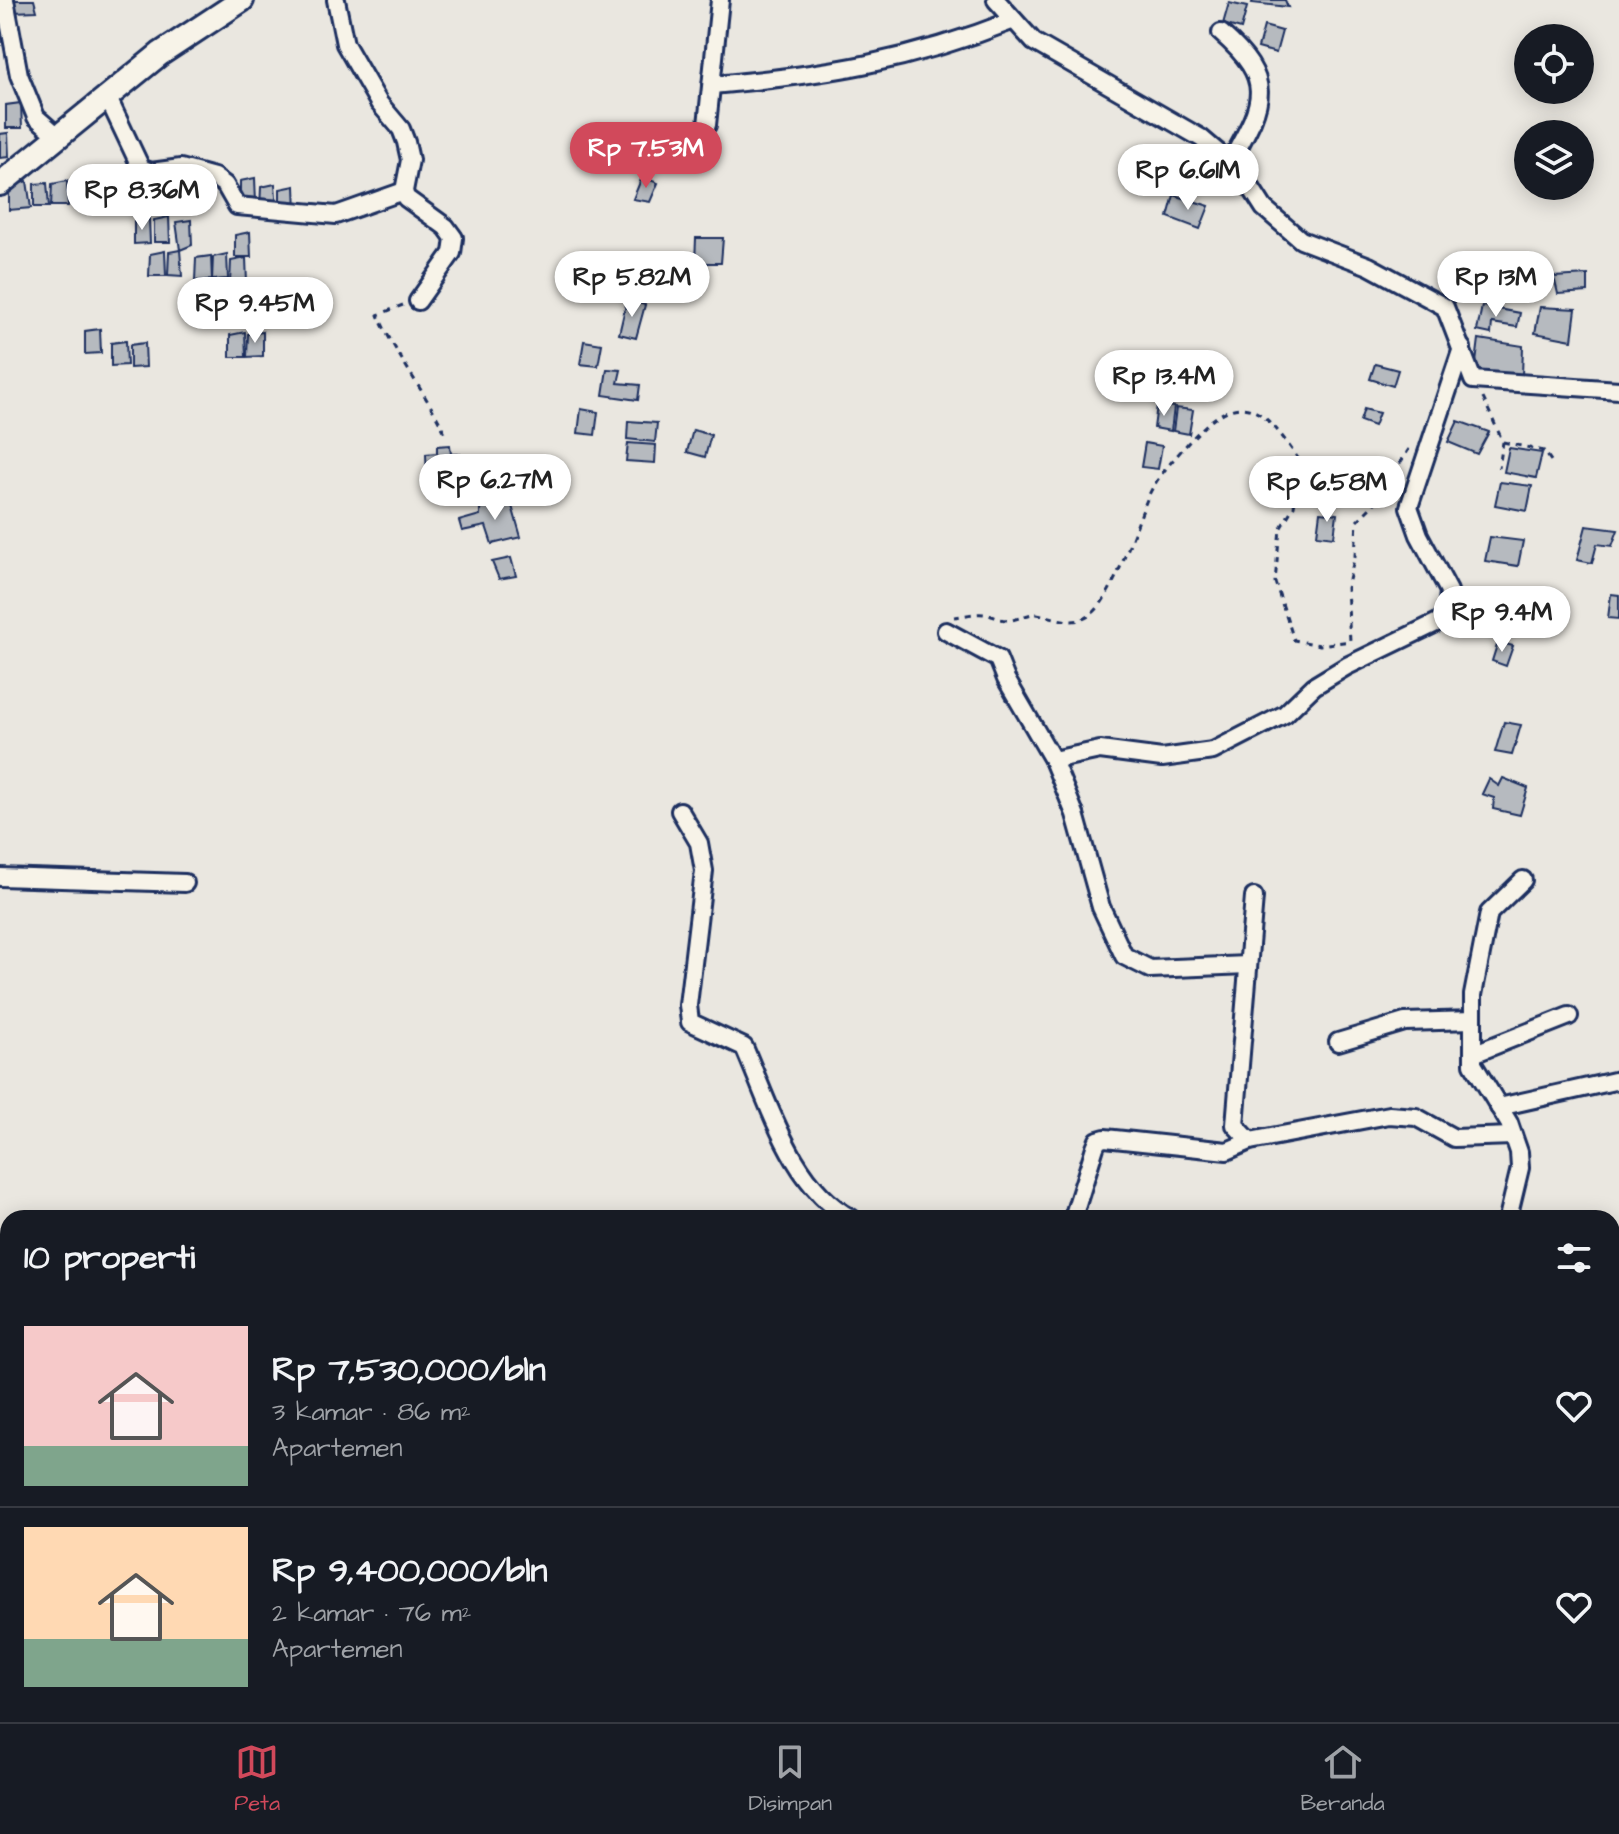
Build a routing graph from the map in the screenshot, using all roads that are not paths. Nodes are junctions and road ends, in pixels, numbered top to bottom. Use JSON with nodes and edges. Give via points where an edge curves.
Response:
{"nodes":[{"id":1,"x":5,"y":0,"type":"edge"},
{"id":2,"x":242,"y":0,"type":"edge"},
{"id":3,"x":336,"y":0,"type":"edge"},
{"id":4,"x":720,"y":0,"type":"edge"},
{"id":5,"x":996,"y":0,"type":"edge"},
{"id":6,"x":1014,"y":20,"type":"junction"},
{"id":7,"x":1221,"y":33,"type":"dead end"},
{"id":8,"x":712,"y":85,"type":"junction"},
{"id":9,"x":107,"y":96,"type":"junction"},
{"id":10,"x":707,"y":125,"type":"dead end"},
{"id":11,"x":60,"y":138,"type":"junction"},
{"id":12,"x":1230,"y":163,"type":"junction"},
{"id":13,"x":0,"y":184,"type":"edge"},
{"id":14,"x":404,"y":191,"type":"junction"},
{"id":15,"x":418,"y":301,"type":"road end"},
{"id":16,"x":1462,"y":348,"type":"junction"},
{"id":17,"x":1619,"y":390,"type":"edge"},
{"id":18,"x":946,"y":631,"type":"road end"},
{"id":19,"x":1053,"y":760,"type":"junction"},
{"id":20,"x":680,"y":811,"type":"dead end"},
{"id":21,"x":0,"y":877,"type":"edge"},
{"id":22,"x":1523,"y":880,"type":"dead end"},
{"id":23,"x":185,"y":883,"type":"dead end"},
{"id":24,"x":1254,"y":897,"type":"dead end"},
{"id":25,"x":1248,"y":965,"type":"junction"},
{"id":26,"x":1569,"y":1016,"type":"dead end"},
{"id":27,"x":1473,"y":1020,"type":"junction"},
{"id":28,"x":1338,"y":1042,"type":"dead end"},
{"id":29,"x":1473,"y":1054,"type":"junction"},
{"id":30,"x":1619,"y":1080,"type":"edge"},
{"id":31,"x":1499,"y":1107,"type":"junction"},
{"id":32,"x":1513,"y":1136,"type":"junction"},
{"id":33,"x":1250,"y":1141,"type":"junction"},
{"id":34,"x":837,"y":1210,"type":"edge"},
{"id":35,"x":1076,"y":1210,"type":"edge"},
{"id":36,"x":1510,"y":1210,"type":"edge"}],
"edges":[{"from":1,"to":11,"type":"street","via":[[19,75],[36,117]]},
{"from":2,"to":9,"type":"street"},
{"from":3,"to":14,"type":"street","via":[[345,44],[406,142],[410,160]]},
{"from":4,"to":8,"type":"street"},
{"from":5,"to":6,"type":"street"},
{"from":6,"to":8,"type":"street","via":[[959,42],[878,64]]},
{"from":6,"to":12,"type":"street","via":[[1034,42],[1201,138]]},
{"from":7,"to":12,"type":"street","via":[[1242,52],[1260,91],[1259,110]]},
{"from":8,"to":10,"type":"street"},
{"from":9,"to":11,"type":"street"},
{"from":9,"to":14,"type":"street","via":[[141,168],[181,168],[214,177],[238,207],[336,215]]},
{"from":11,"to":13,"type":"street"},
{"from":12,"to":16,"type":"street","via":[[1264,208],[1301,240],[1369,266],[1445,307]]},
{"from":14,"to":15,"type":"street","via":[[413,205],[454,238],[452,253]]},
{"from":16,"to":17,"type":"street","via":[[1473,380]]},
{"from":16,"to":19,"type":"street","via":[[1409,507],[1449,591],[1447,614],[1347,666],[1314,686],[1285,714],[1213,751],[1162,758],[1100,750]]},
{"from":18,"to":19,"type":"street","via":[[998,659]]},
{"from":19,"to":25,"type":"street","via":[[1075,814],[1101,907],[1124,956],[1150,969]]},
{"from":20,"to":34,"type":"street","via":[[699,843],[704,871],[690,1022],[744,1047],[794,1161]]},
{"from":21,"to":23,"type":"street"},
{"from":22,"to":27,"type":"street","via":[[1489,913]]},
{"from":24,"to":25,"type":"street"},
{"from":25,"to":33,"type":"street","via":[[1235,1125]]},
{"from":26,"to":29,"type":"street"},
{"from":27,"to":28,"type":"street","via":[[1405,1022]]},
{"from":27,"to":29,"type":"street"},
{"from":29,"to":31,"type":"street","via":[[1473,1064]]},
{"from":30,"to":31,"type":"street"},
{"from":31,"to":32,"type":"street"},
{"from":32,"to":33,"type":"street","via":[[1454,1138],[1416,1117],[1389,1115]]},
{"from":32,"to":36,"type":"street","via":[[1520,1168]]},
{"from":33,"to":35,"type":"street","via":[[1227,1151],[1098,1140]]}]}
